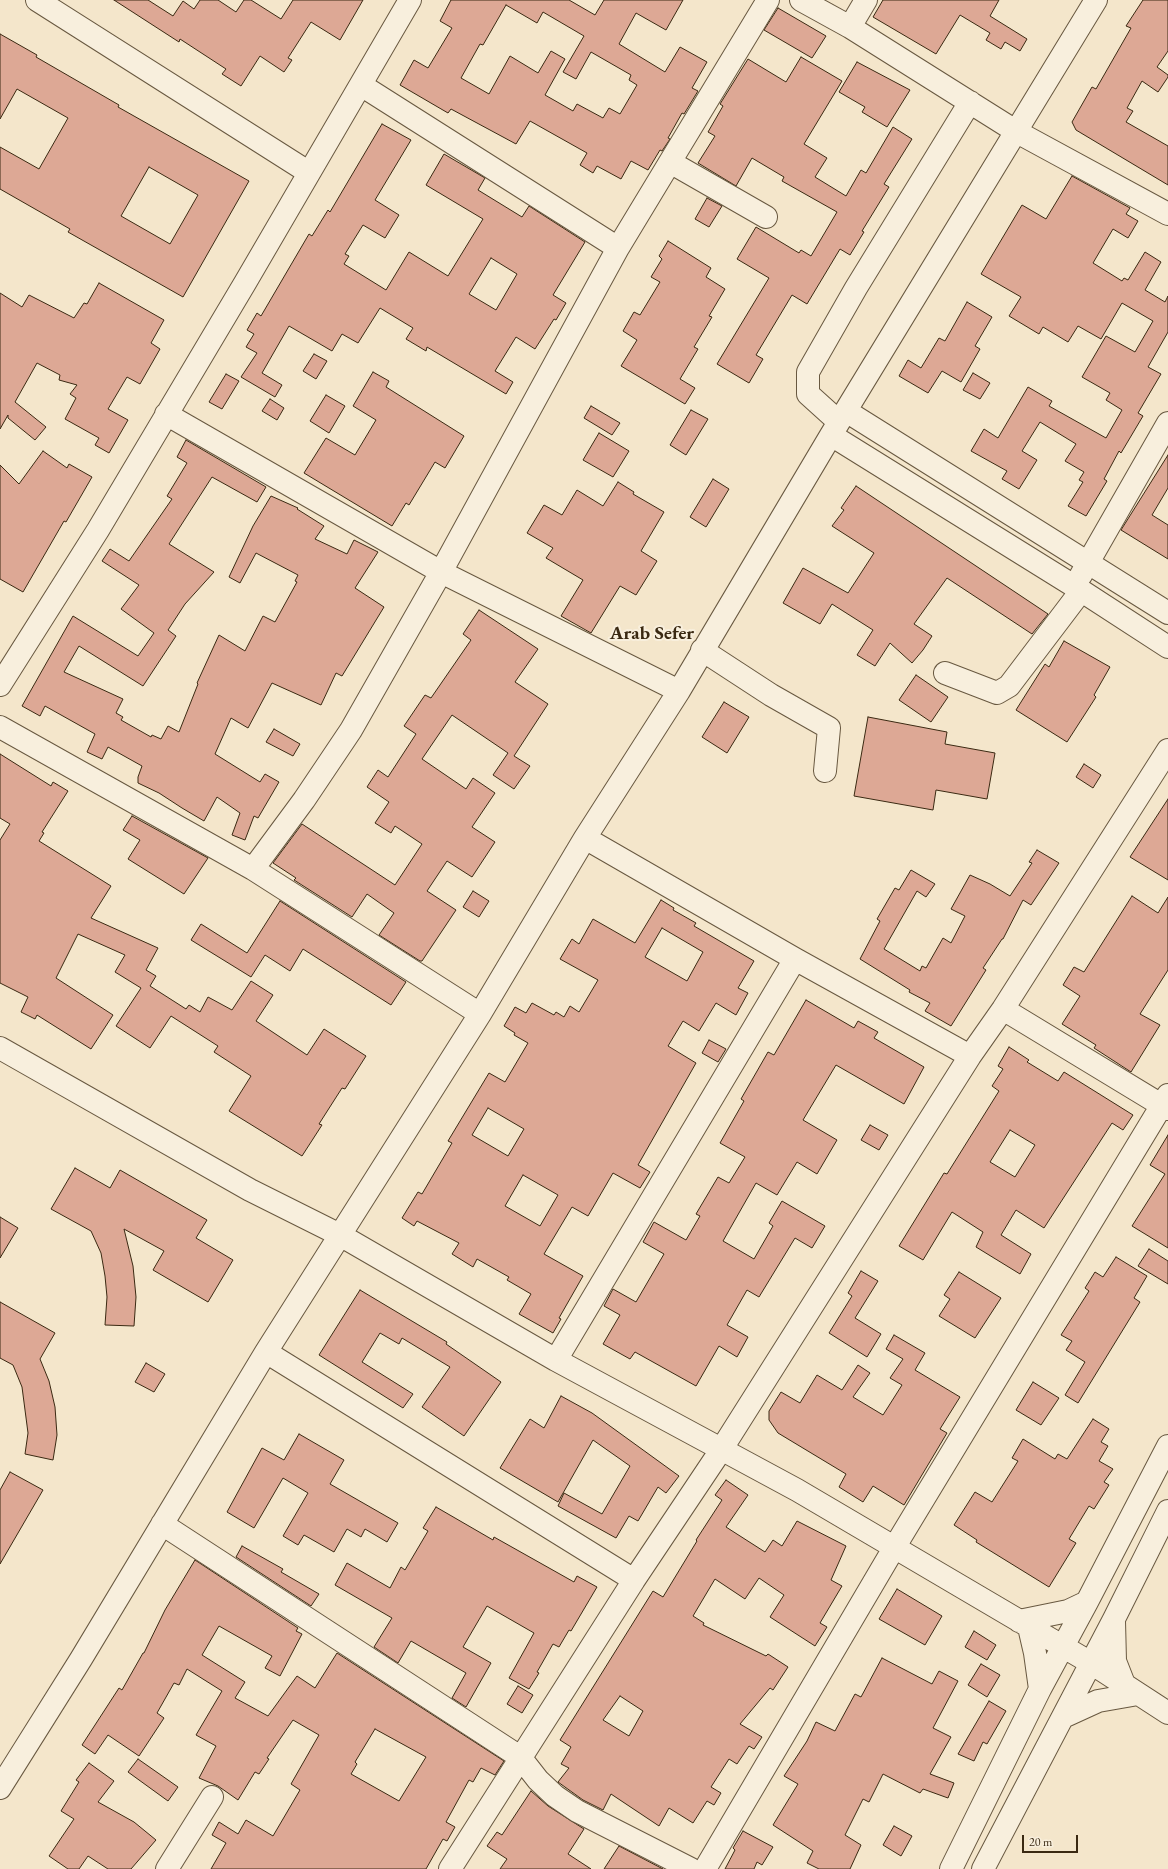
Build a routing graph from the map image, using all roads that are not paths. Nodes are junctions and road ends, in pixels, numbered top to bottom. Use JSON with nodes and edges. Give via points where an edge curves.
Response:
{"nodes":[{"id":1,"x":36,"y":0,"type":"edge"},
{"id":2,"x":410,"y":0,"type":"edge"},
{"id":3,"x":768,"y":0,"type":"edge"},
{"id":4,"x":801,"y":0,"type":"edge"},
{"id":5,"x":866,"y":0,"type":"edge"},
{"id":6,"x":1096,"y":0,"type":"edge"},
{"id":7,"x":850,"y":27,"type":"junction"},
{"id":8,"x":360,"y":85,"type":"junction"},
{"id":9,"x":970,"y":102,"type":"junction"},
{"id":10,"x":1017,"y":132,"type":"junction"},
{"id":11,"x":670,"y":162,"type":"junction"},
{"id":12,"x":308,"y":172,"type":"junction"},
{"id":13,"x":1168,"y":214,"type":"edge"},
{"id":14,"x":766,"y":217,"type":"dead end"},
{"id":15,"x":618,"y":248,"type":"junction"},
{"id":16,"x":166,"y":414,"type":"junction"},
{"id":17,"x":839,"y":423,"type":"junction"},
{"id":18,"x":1168,"y":423,"type":"edge"},
{"id":19,"x":1088,"y":561,"type":"junction"},
{"id":20,"x":441,"y":572,"type":"junction"},
{"id":21,"x":1078,"y":588,"type":"junction"},
{"id":22,"x":1168,"y":613,"type":"edge"},
{"id":23,"x":1168,"y":648,"type":"edge"},
{"id":24,"x":702,"y":650,"type":"junction"},
{"id":25,"x":945,"y":673,"type":"dead end"},
{"id":26,"x":0,"y":685,"type":"edge"},
{"id":27,"x":679,"y":690,"type":"junction"},
{"id":28,"x":0,"y":727,"type":"edge"},
{"id":29,"x":1168,"y":750,"type":"edge"},
{"id":30,"x":825,"y":771,"type":"dead end"},
{"id":31,"x":585,"y":838,"type":"junction"},
{"id":32,"x":253,"y":869,"type":"junction"},
{"id":33,"x":795,"y":959,"type":"junction"},
{"id":34,"x":1003,"y":1009,"type":"junction"},
{"id":35,"x":480,"y":1014,"type":"junction"},
{"id":36,"x":0,"y":1048,"type":"edge"},
{"id":37,"x":970,"y":1056,"type":"junction"},
{"id":38,"x":1166,"y":1103,"type":"edge"},
{"id":39,"x":340,"y":1235,"type":"junction"},
{"id":40,"x":266,"y":1352,"type":"junction"},
{"id":41,"x":556,"y":1360,"type":"junction"},
{"id":42,"x":1168,"y":1446,"type":"edge"},
{"id":43,"x":721,"y":1450,"type":"junction"},
{"id":44,"x":1168,"y":1511,"type":"edge"},
{"id":45,"x":162,"y":1524,"type":"junction"},
{"id":46,"x":894,"y":1548,"type":"junction"},
{"id":47,"x":634,"y":1580,"type":"junction"},
{"id":48,"x":1087,"y":1602,"type":"junction"},
{"id":49,"x":1114,"y":1619,"type":"junction"},
{"id":50,"x":1024,"y":1624,"type":"junction"},
{"id":51,"x":1063,"y":1647,"type":"junction"},
{"id":52,"x":1091,"y":1663,"type":"junction"},
{"id":53,"x":1040,"y":1689,"type":"junction"},
{"id":54,"x":1131,"y":1689,"type":"junction"},
{"id":55,"x":1168,"y":1713,"type":"edge"},
{"id":56,"x":1063,"y":1717,"type":"junction"},
{"id":57,"x":520,"y":1757,"type":"junction"},
{"id":58,"x":0,"y":1788,"type":"edge"},
{"id":59,"x":212,"y":1798,"type":"dead end"},
{"id":60,"x":167,"y":1869,"type":"edge"},
{"id":61,"x":450,"y":1869,"type":"edge"},
{"id":62,"x":691,"y":1869,"type":"edge"},
{"id":63,"x":705,"y":1869,"type":"edge"},
{"id":64,"x":951,"y":1869,"type":"edge"},
{"id":65,"x":983,"y":1869,"type":"edge"}],
"edges":[{"from":1,"to":12,"type":"street"},
{"from":2,"to":8,"type":"street"},
{"from":3,"to":11,"type":"street"},
{"from":4,"to":7,"type":"street"},
{"from":5,"to":7,"type":"street"},
{"from":6,"to":10,"type":"street"},
{"from":7,"to":9,"type":"street"},
{"from":8,"to":12,"type":"street"},
{"from":8,"to":15,"type":"street"},
{"from":9,"to":10,"type":"street"},
{"from":9,"to":17,"type":"street","via":[[856,288],[808,372],[808,394]]},
{"from":10,"to":13,"type":"street"},
{"from":10,"to":17,"type":"street"},
{"from":11,"to":14,"type":"street"},
{"from":11,"to":15,"type":"street"},
{"from":12,"to":16,"type":"street"},
{"from":15,"to":20,"type":"street"},
{"from":16,"to":20,"type":"street"},
{"from":16,"to":26,"type":"street","via":[[98,530]]},
{"from":17,"to":19,"type":"street"},
{"from":17,"to":21,"type":"street"},
{"from":17,"to":24,"type":"street"},
{"from":18,"to":19,"type":"street"},
{"from":19,"to":21,"type":"street"},
{"from":19,"to":22,"type":"street"},
{"from":20,"to":27,"type":"street"},
{"from":20,"to":32,"type":"street","via":[[351,730]]},
{"from":21,"to":23,"type":"street"},
{"from":21,"to":25,"type":"street","via":[[1009,686],[997,693]]},
{"from":24,"to":27,"type":"street"},
{"from":24,"to":30,"type":"street","via":[[771,695],[829,728]]},
{"from":27,"to":31,"type":"street"},
{"from":28,"to":32,"type":"street"},
{"from":29,"to":34,"type":"street"},
{"from":31,"to":33,"type":"street"},
{"from":31,"to":35,"type":"street"},
{"from":32,"to":35,"type":"street"},
{"from":33,"to":37,"type":"street"},
{"from":33,"to":41,"type":"street"},
{"from":34,"to":37,"type":"street"},
{"from":34,"to":38,"type":"street"},
{"from":35,"to":39,"type":"street"},
{"from":36,"to":39,"type":"street","via":[[250,1190]]},
{"from":37,"to":43,"type":"street"},
{"from":38,"to":46,"type":"street"},
{"from":39,"to":40,"type":"street"},
{"from":39,"to":41,"type":"street"},
{"from":40,"to":45,"type":"street"},
{"from":40,"to":47,"type":"street"},
{"from":41,"to":43,"type":"street"},
{"from":42,"to":48,"type":"street"},
{"from":43,"to":46,"type":"street","via":[[797,1490]]},
{"from":43,"to":47,"type":"street"},
{"from":44,"to":49,"type":"street"},
{"from":45,"to":57,"type":"street"},
{"from":45,"to":58,"type":"street"},
{"from":46,"to":50,"type":"street"},
{"from":46,"to":63,"type":"street"},
{"from":47,"to":57,"type":"street"},
{"from":48,"to":50,"type":"street","via":[[1068,1611]]},
{"from":48,"to":51,"type":"street"},
{"from":49,"to":52,"type":"street"},
{"from":49,"to":54,"type":"street","via":[[1115,1661]]},
{"from":50,"to":51,"type":"street"},
{"from":50,"to":53,"type":"street","via":[[1035,1653]]},
{"from":51,"to":52,"type":"street"},
{"from":51,"to":53,"type":"street"},
{"from":52,"to":54,"type":"street"},
{"from":52,"to":56,"type":"street"},
{"from":53,"to":64,"type":"street"},
{"from":54,"to":55,"type":"street"},
{"from":54,"to":56,"type":"street"},
{"from":56,"to":65,"type":"street"},
{"from":57,"to":61,"type":"street"},
{"from":57,"to":62,"type":"street","via":[[538,1780],[577,1811]]},
{"from":59,"to":60,"type":"street"}]}
